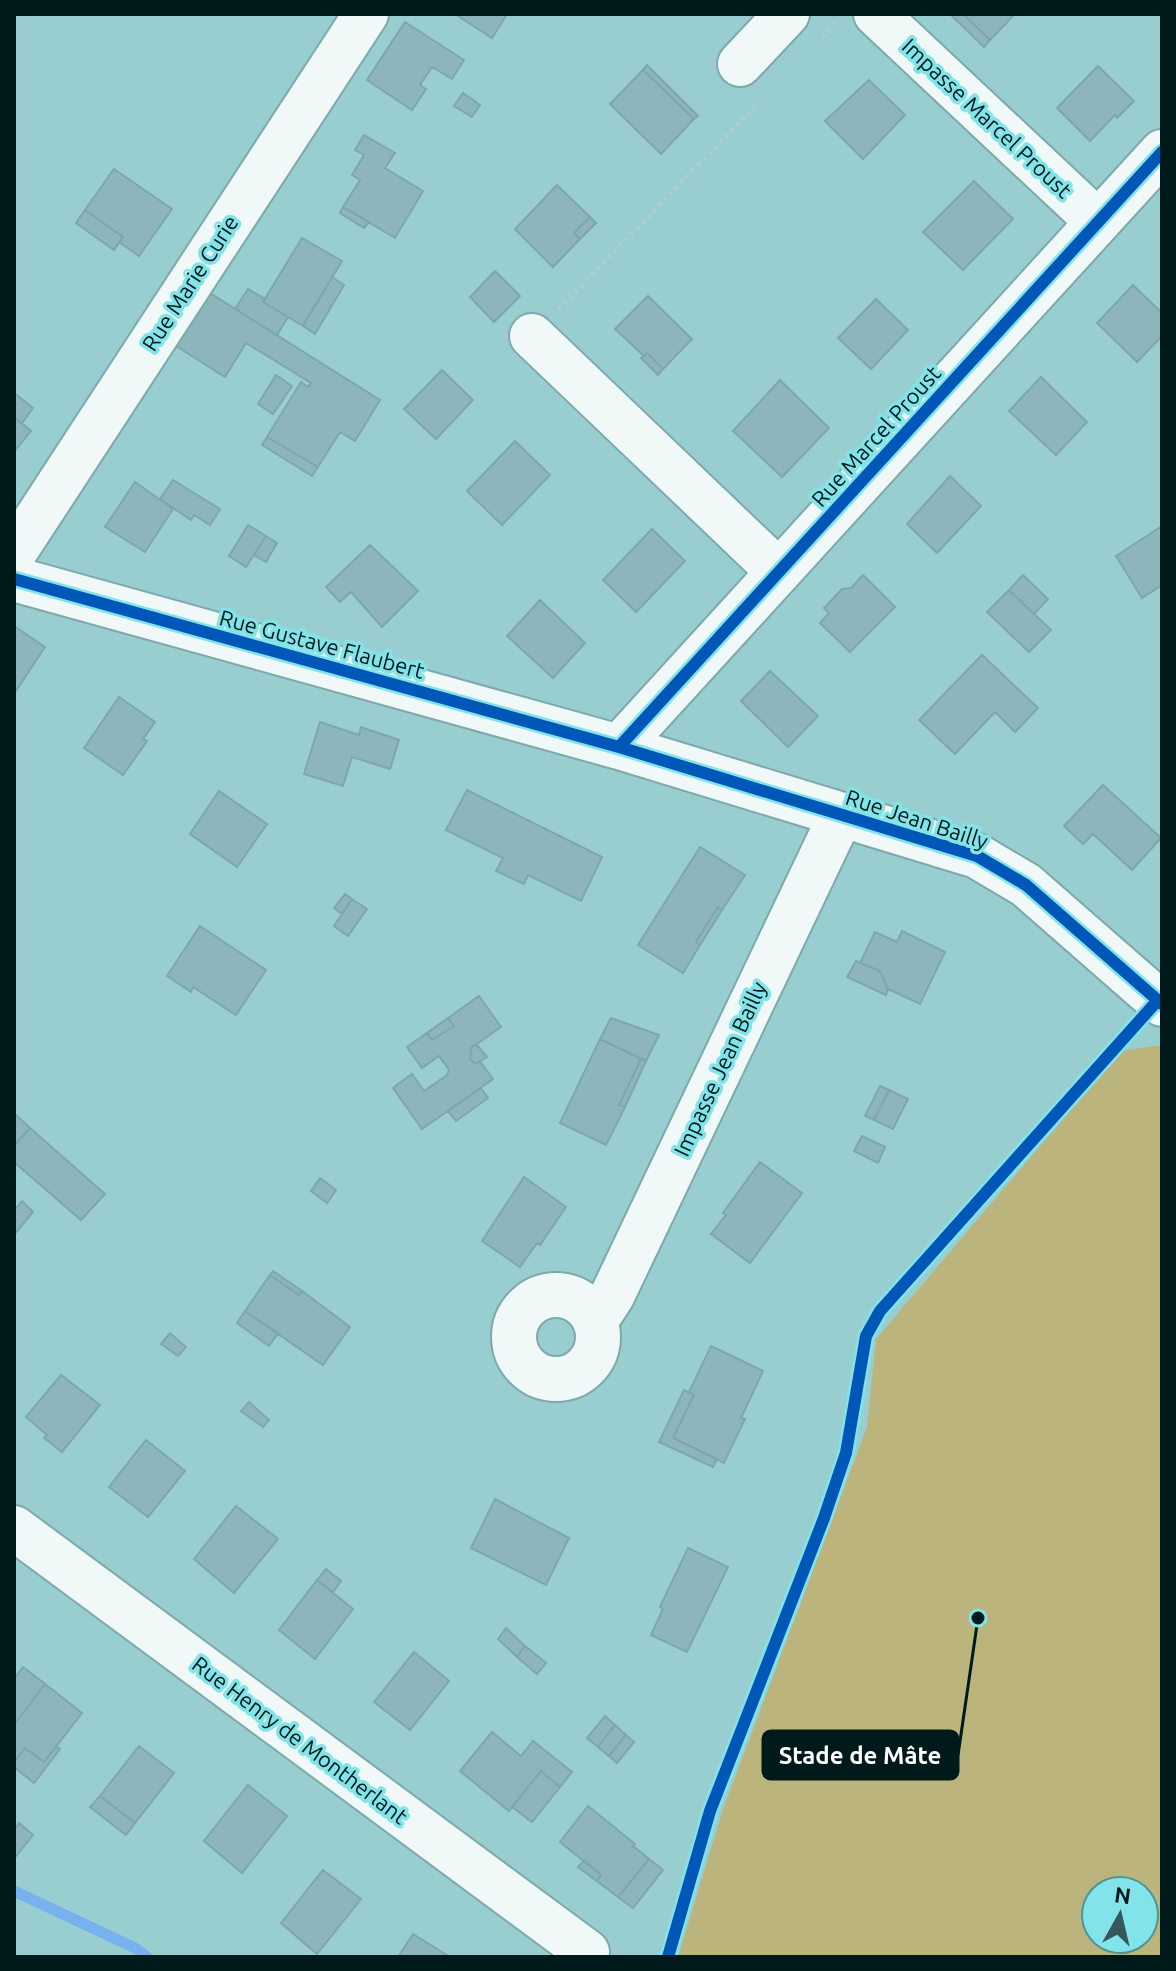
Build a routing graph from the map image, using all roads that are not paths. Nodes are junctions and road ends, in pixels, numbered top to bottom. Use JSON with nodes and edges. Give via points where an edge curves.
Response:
{"nodes":[{"id":1,"x":366,"y":14,"type":"edge"},
{"id":2,"x":876,"y":14,"type":"edge"},
{"id":3,"x":800,"y":31,"type":"edge"},
{"id":4,"x":754,"y":78,"type":"road end"},
{"id":5,"x":1162,"y":152,"type":"edge"},
{"id":6,"x":1098,"y":222,"type":"junction"},
{"id":7,"x":532,"y":336,"type":"road end"},
{"id":8,"x":14,"y":553,"type":"edge"},
{"id":9,"x":779,"y":572,"type":"junction"},
{"id":10,"x":14,"y":579,"type":"edge"},
{"id":11,"x":619,"y":747,"type":"junction"},
{"id":12,"x":841,"y":815,"type":"junction"},
{"id":13,"x":1162,"y":1004,"type":"edge"},
{"id":14,"x":595,"y":1322,"type":"dead end"},
{"id":15,"x":14,"y":1528,"type":"edge"},
{"id":16,"x":587,"y":1952,"type":"dead end"}],
"edges":[{"from":1,"to":8,"type":"street","name":"Rue Marie Curie"},
{"from":2,"to":6,"type":"street","name":"Impasse Marcel Proust"},
{"from":3,"to":4,"type":"street"},
{"from":5,"to":6,"type":"street","name":"Rue Marcel Proust"},
{"from":6,"to":9,"type":"street","name":"Rue Marcel Proust"},
{"from":7,"to":9,"type":"street"},
{"from":9,"to":11,"type":"street","name":"Rue Marcel Proust"},
{"from":10,"to":11,"type":"street","name":"Rue Gustave Flaubert"},
{"from":11,"to":12,"type":"street","name":"Rue Jean Bailly"},
{"from":12,"to":13,"type":"street","name":"Rue Jean Bailly","via":[[977,856],[1026,885]]},
{"from":12,"to":14,"type":"street","name":"Impasse Jean Bailly"},
{"from":15,"to":16,"type":"street","name":"Rue Henry de Montherlant"}]}
